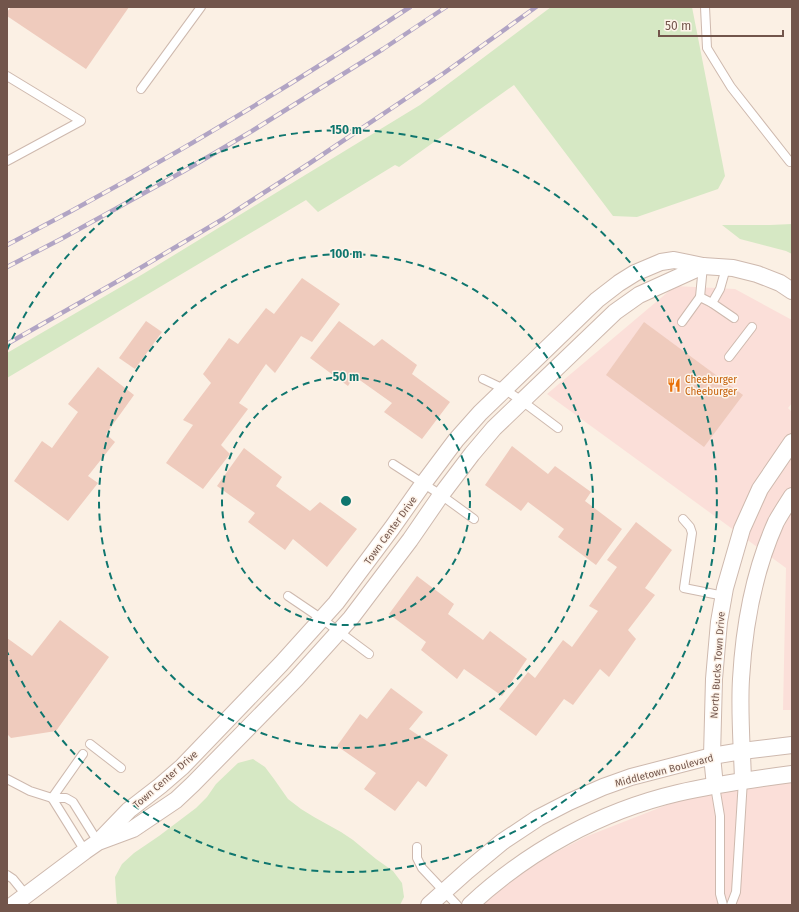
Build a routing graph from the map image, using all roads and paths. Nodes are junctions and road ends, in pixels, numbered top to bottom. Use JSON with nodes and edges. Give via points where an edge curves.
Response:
{"nodes":[{"id":1,"x":201,"y":7,"type":"edge"},
{"id":2,"x":705,"y":7,"type":"edge"},
{"id":3,"x":7,"y":76,"type":"edge"},
{"id":4,"x":141,"y":89,"type":"dead end"},
{"id":5,"x":7,"y":162,"type":"edge"},
{"id":6,"x":790,"y":162,"type":"dead end"},
{"id":7,"x":703,"y":266,"type":"junction"},
{"id":8,"x":726,"y":268,"type":"junction"},
{"id":9,"x":792,"y":291,"type":"edge"},
{"id":10,"x":700,"y":297,"type":"junction"},
{"id":11,"x":712,"y":303,"type":"junction"},
{"id":12,"x":734,"y":318,"type":"dead end"},
{"id":13,"x":682,"y":322,"type":"dead end"},
{"id":14,"x":752,"y":327,"type":"dead end"},
{"id":15,"x":729,"y":357,"type":"dead end"},
{"id":16,"x":483,"y":379,"type":"dead end"},
{"id":17,"x":504,"y":389,"type":"junction"},
{"id":18,"x":522,"y":401,"type":"junction"},
{"id":19,"x":558,"y":428,"type":"dead end"},
{"id":20,"x":792,"y":442,"type":"edge"},
{"id":21,"x":393,"y":464,"type":"dead end"},
{"id":22,"x":423,"y":484,"type":"junction"},
{"id":23,"x":441,"y":496,"type":"junction"},
{"id":24,"x":792,"y":496,"type":"edge"},
{"id":25,"x":474,"y":519,"type":"dead end"},
{"id":26,"x":684,"y":519,"type":"dead end"},
{"id":27,"x":288,"y":596,"type":"dead end"},
{"id":28,"x":724,"y":596,"type":"junction"},
{"id":29,"x":322,"y":619,"type":"junction"},
{"id":30,"x":339,"y":632,"type":"junction"},
{"id":31,"x":369,"y":654,"type":"dead end"},
{"id":32,"x":90,"y":744,"type":"dead end"},
{"id":33,"x":792,"y":745,"type":"edge"},
{"id":34,"x":742,"y":751,"type":"junction"},
{"id":35,"x":83,"y":754,"type":"dead end"},
{"id":36,"x":712,"y":756,"type":"junction"},
{"id":37,"x":121,"y":768,"type":"dead end"},
{"id":38,"x":792,"y":774,"type":"edge"},
{"id":39,"x":7,"y":779,"type":"edge"},
{"id":40,"x":743,"y":780,"type":"junction"},
{"id":41,"x":715,"y":786,"type":"junction"},
{"id":42,"x":52,"y":798,"type":"junction"},
{"id":43,"x":98,"y":842,"type":"junction"},
{"id":44,"x":417,"y":847,"type":"dead end"},
{"id":45,"x":85,"y":851,"type":"junction"},
{"id":46,"x":7,"y":874,"type":"edge"},
{"id":47,"x":444,"y":891,"type":"junction"},
{"id":48,"x":26,"y":895,"type":"junction"},
{"id":49,"x":13,"y":905,"type":"edge"},
{"id":50,"x":429,"y":905,"type":"edge"},
{"id":51,"x":457,"y":905,"type":"edge"},
{"id":52,"x":470,"y":905,"type":"edge"},
{"id":53,"x":722,"y":905,"type":"edge"},
{"id":54,"x":730,"y":905,"type":"edge"}],
"edges":[{"from":1,"to":4,"type":"lane"},
{"from":2,"to":6,"type":"lane","via":[[707,48],[731,87]]},
{"from":3,"to":5,"type":"lane","via":[[81,121]]},
{"from":7,"to":8,"type":"street","name":"Town Center Drive"},
{"from":7,"to":10,"type":"lane"},
{"from":7,"to":17,"type":"street","name":"Town Center Drive","via":[[674,260],[661,262],[619,283],[597,300]]},
{"from":7,"to":18,"type":"street","name":"Town Center Drive","via":[[639,295],[615,312]]},
{"from":8,"to":9,"type":"street","name":"Town Center Drive","via":[[756,274]]},
{"from":8,"to":11,"type":"lane","via":[[720,289]]},
{"from":10,"to":11,"type":"lane"},
{"from":10,"to":13,"type":"lane"},
{"from":11,"to":12,"type":"lane"},
{"from":14,"to":15,"type":"lane"},
{"from":16,"to":17,"type":"lane"},
{"from":17,"to":18,"type":"lane"},
{"from":17,"to":22,"type":"street","name":"Town Center Drive","via":[[456,440]]},
{"from":18,"to":19,"type":"lane"},
{"from":18,"to":23,"type":"street","name":"Town Center Drive","via":[[494,428]]},
{"from":20,"to":28,"type":"street","name":"North Bucks Town Drive","via":[[760,489],[742,529]]},
{"from":21,"to":22,"type":"lane"},
{"from":22,"to":23,"type":"lane"},
{"from":22,"to":29,"type":"street","name":"Town Center Drive"},
{"from":23,"to":25,"type":"lane"},
{"from":23,"to":30,"type":"street","name":"Town Center Drive"},
{"from":24,"to":34,"type":"street","via":[[767,545],[751,598],[741,680]]},
{"from":26,"to":28,"type":"lane","via":[[692,533],[684,588]]},
{"from":27,"to":29,"type":"lane"},
{"from":28,"to":36,"type":"street","name":"North Bucks Town Drive","via":[[715,672]]},
{"from":29,"to":30,"type":"lane"},
{"from":29,"to":43,"type":"street","name":"Town Center Drive","via":[[182,767],[129,810]]},
{"from":30,"to":31,"type":"lane"},
{"from":30,"to":43,"type":"street","name":"Town Center Drive","via":[[176,800],[133,829]]},
{"from":32,"to":37,"type":"lane"},
{"from":33,"to":34,"type":"street","name":"Middletown Boulevard"},
{"from":34,"to":36,"type":"street","name":"Middletown Boulevard"},
{"from":34,"to":40,"type":"street"},
{"from":35,"to":42,"type":"lane"},
{"from":36,"to":41,"type":"street","name":"North Bucks Town Drive"},
{"from":36,"to":47,"type":"street","name":"Middletown Boulevard","via":[[603,786],[569,802],[538,818],[502,842]]},
{"from":38,"to":40,"type":"street"},
{"from":39,"to":42,"type":"lane","via":[[30,791]]},
{"from":40,"to":41,"type":"street"},
{"from":40,"to":54,"type":"lane","via":[[736,892]]},
{"from":41,"to":52,"type":"street","via":[[651,800],[567,835],[502,878]]},
{"from":41,"to":53,"type":"lane","via":[[720,816]]},
{"from":42,"to":43,"type":"lane","via":[[66,798],[73,802]]},
{"from":42,"to":45,"type":"lane"},
{"from":43,"to":45,"type":"street","name":"Town Center Drive"},
{"from":44,"to":47,"type":"lane","via":[[417,858],[422,868]]},
{"from":45,"to":48,"type":"street","name":"Town Center Drive"},
{"from":46,"to":48,"type":"lane"},
{"from":47,"to":50,"type":"street","name":"Middletown Boulevard"},
{"from":47,"to":51,"type":"lane"},
{"from":48,"to":49,"type":"street","name":"Town Center Drive"}]}
